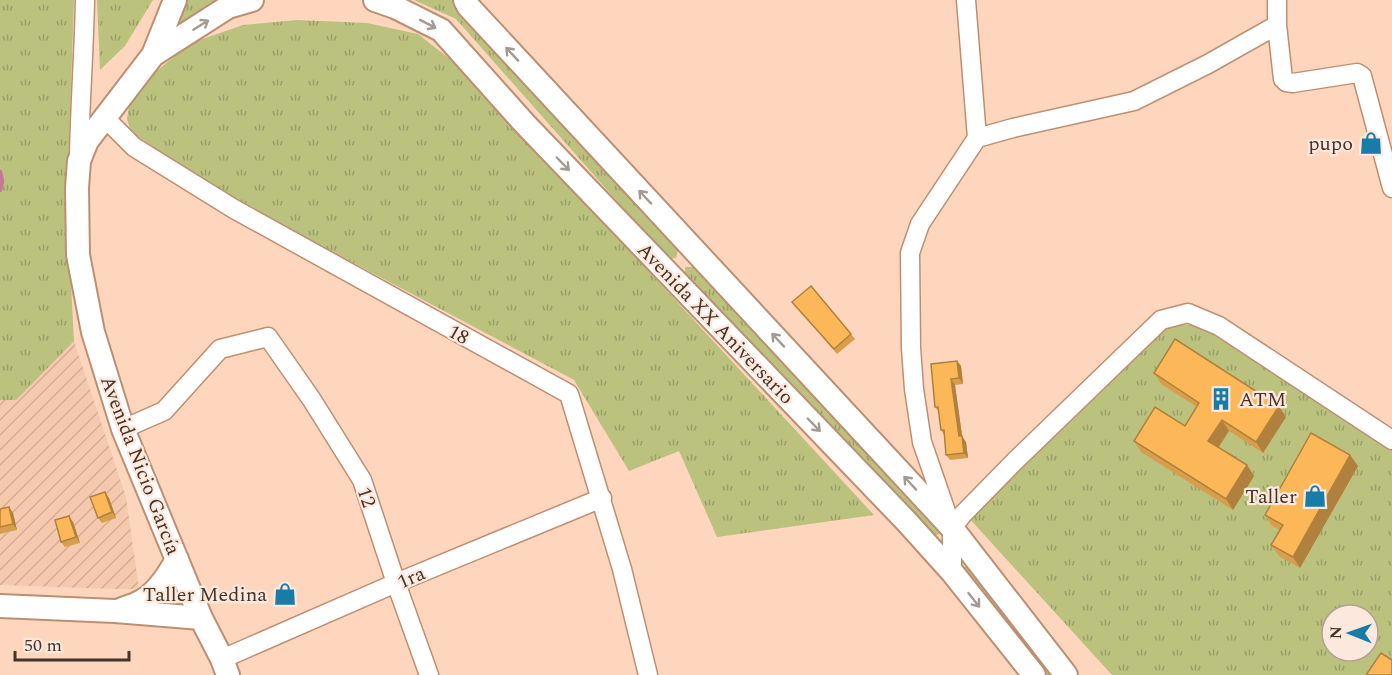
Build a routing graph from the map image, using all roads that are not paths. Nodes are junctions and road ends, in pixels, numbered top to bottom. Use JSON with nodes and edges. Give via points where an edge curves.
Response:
{"nodes":[{"id":1,"x":85,"y":0,"type":"edge"},
{"id":2,"x":175,"y":0,"type":"edge"},
{"id":3,"x":252,"y":0,"type":"edge"},
{"id":4,"x":375,"y":0,"type":"edge"},
{"id":5,"x":465,"y":0,"type":"edge"},
{"id":6,"x":966,"y":0,"type":"edge"},
{"id":7,"x":1277,"y":0,"type":"edge"},
{"id":8,"x":1277,"y":25,"type":"junction"},
{"id":9,"x":153,"y":55,"type":"junction"},
{"id":10,"x":104,"y":117,"type":"junction"},
{"id":11,"x":977,"y":138,"type":"junction"},
{"id":12,"x":79,"y":161,"type":"junction"},
{"id":13,"x":1392,"y":188,"type":"edge"},
{"id":14,"x":123,"y":429,"type":"junction"},
{"id":15,"x":1392,"y":440,"type":"edge"},
{"id":16,"x":602,"y":498,"type":"junction"},
{"id":17,"x":952,"y":528,"type":"junction"},
{"id":18,"x":177,"y":559,"type":"junction"},
{"id":19,"x":952,"y":572,"type":"junction"},
{"id":20,"x":396,"y":583,"type":"junction"},
{"id":21,"x":0,"y":606,"type":"edge"},
{"id":22,"x":115,"y":611,"type":"junction"},
{"id":23,"x":201,"y":618,"type":"junction"},
{"id":24,"x":225,"y":667,"type":"edge"},
{"id":25,"x":429,"y":675,"type":"edge"},
{"id":26,"x":648,"y":675,"type":"edge"},
{"id":27,"x":1034,"y":675,"type":"edge"},
{"id":28,"x":1066,"y":675,"type":"edge"}],
"edges":[{"from":1,"to":12,"type":"street"},
{"from":2,"to":9,"type":"main road"},
{"from":9,"to":3,"type":"main road","one_way":true,"via":[[228,8]]},
{"from":4,"to":19,"type":"main road","name":"Avenida XX Aniversario","one_way":true,"via":[[441,30],[525,124]]},
{"from":17,"to":5,"type":"main road","name":"Avenida XX Aniversario","one_way":true},
{"from":6,"to":11,"type":"street"},
{"from":7,"to":8,"type":"street"},
{"from":8,"to":11,"type":"street","via":[[1134,101]]},
{"from":8,"to":13,"type":"street","via":[[1286,82],[1357,73],[1362,76]]},
{"from":9,"to":10,"type":"main road","name":"Avenida Nicio García"},
{"from":10,"to":12,"type":"main road","name":"Avenida Nicio García"},
{"from":10,"to":16,"type":"street","name":"18","via":[[134,147],[234,209],[569,394]]},
{"from":11,"to":17,"type":"street","via":[[920,224],[910,253],[911,348],[922,442]]},
{"from":12,"to":14,"type":"main road","name":"Avenida Nicio García","via":[[78,255],[93,332]]},
{"from":14,"to":18,"type":"main road","name":"Avenida Nicio García"},
{"from":14,"to":20,"type":"street","name":"12","via":[[165,411],[220,349],[268,337],[362,480]]},
{"from":15,"to":17,"type":"street","via":[[1219,326],[1188,313],[1161,321],[1015,461]]},
{"from":16,"to":20,"type":"street","name":"1ra"},
{"from":16,"to":26,"type":"street","name":"18"},
{"from":17,"to":19,"type":"street"},
{"from":17,"to":28,"type":"main road","name":"Avenida XX Aniversario"},
{"from":18,"to":22,"type":"main road","via":[[160,586],[140,603]]},
{"from":18,"to":23,"type":"main road","name":"Avenida Nicio García"},
{"from":19,"to":27,"type":"main road","name":"Avenida XX Aniversario","one_way":true},
{"from":20,"to":24,"type":"street","name":"1ra"},
{"from":20,"to":25,"type":"street","name":"12"},
{"from":21,"to":22,"type":"main road"},
{"from":22,"to":23,"type":"main road"},
{"from":23,"to":24,"type":"main road","name":"Avenida Nicio García"}]}
